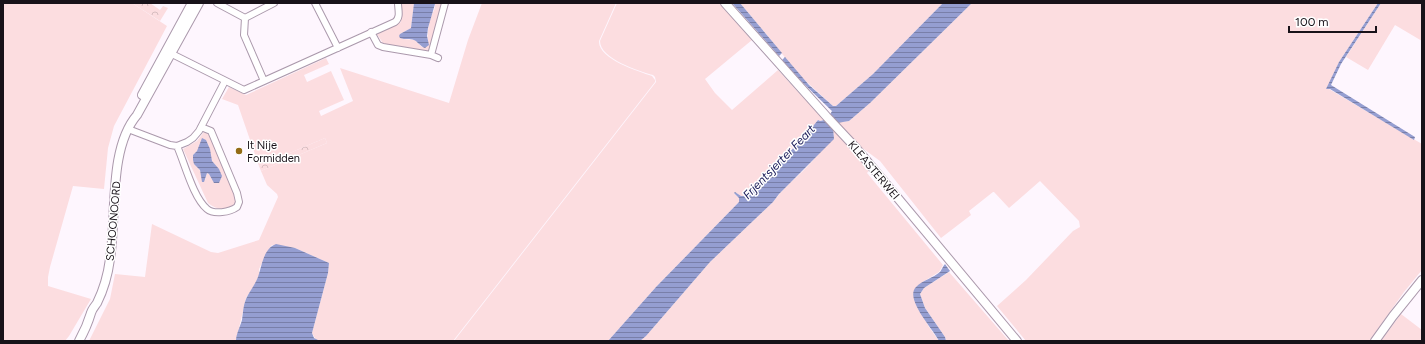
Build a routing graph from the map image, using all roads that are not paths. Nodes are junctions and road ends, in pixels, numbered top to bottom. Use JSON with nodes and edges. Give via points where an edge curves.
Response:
{"nodes":[{"id":1,"x":192,"y":3,"type":"edge"},
{"id":2,"x":199,"y":3,"type":"edge"},
{"id":3,"x":217,"y":3,"type":"edge"},
{"id":4,"x":274,"y":3,"type":"edge"},
{"id":5,"x":315,"y":3,"type":"edge"},
{"id":6,"x":398,"y":3,"type":"edge"},
{"id":7,"x":445,"y":3,"type":"edge"},
{"id":8,"x":725,"y":3,"type":"edge"},
{"id":9,"x":245,"y":18,"type":"junction"},
{"id":10,"x":371,"y":32,"type":"junction"},
{"id":11,"x":338,"y":48,"type":"junction"},
{"id":12,"x":169,"y":52,"type":"junction"},
{"id":13,"x":431,"y":55,"type":"junction"},
{"id":14,"x":438,"y":58,"type":"dead end"},
{"id":15,"x":225,"y":81,"type":"junction"},
{"id":16,"x":264,"y":81,"type":"junction"},
{"id":17,"x":130,"y":125,"type":"junction"},
{"id":18,"x":201,"y":127,"type":"junction"},
{"id":19,"x":177,"y":146,"type":"junction"},
{"id":20,"x":1422,"y":280,"type":"edge"},
{"id":21,"x":79,"y":341,"type":"edge"},
{"id":22,"x":1017,"y":341,"type":"edge"},
{"id":23,"x":1375,"y":341,"type":"edge"}],
"edges":[{"from":1,"to":12,"type":"street"},
{"from":2,"to":12,"type":"street"},
{"from":3,"to":9,"type":"street"},
{"from":4,"to":9,"type":"street"},
{"from":5,"to":11,"type":"street"},
{"from":6,"to":10,"type":"street","via":[[398,19]]},
{"from":7,"to":13,"type":"street"},
{"from":8,"to":22,"type":"street","name":"KLEASTERWEI","via":[[866,159]]},
{"from":9,"to":16,"type":"street","via":[[244,35]]},
{"from":10,"to":11,"type":"street"},
{"from":10,"to":13,"type":"street","via":[[378,45],[383,48]]},
{"from":11,"to":16,"type":"street"},
{"from":12,"to":15,"type":"street"},
{"from":12,"to":17,"type":"street","name":"SCHOONOORD","via":[[133,113]]},
{"from":13,"to":14,"type":"street"},
{"from":15,"to":16,"type":"street","via":[[244,90]]},
{"from":15,"to":18,"type":"street"},
{"from":17,"to":19,"type":"street"},
{"from":17,"to":21,"type":"street","name":"SCHOONOORD","via":[[120,151],[116,175],[108,268],[100,295]]},
{"from":18,"to":19,"type":"street","via":[[193,138]]},
{"from":18,"to":19,"type":"street","via":[[211,131],[237,193],[237,207],[226,212],[211,212],[206,208],[197,195]]},
{"from":20,"to":23,"type":"street"}]}
